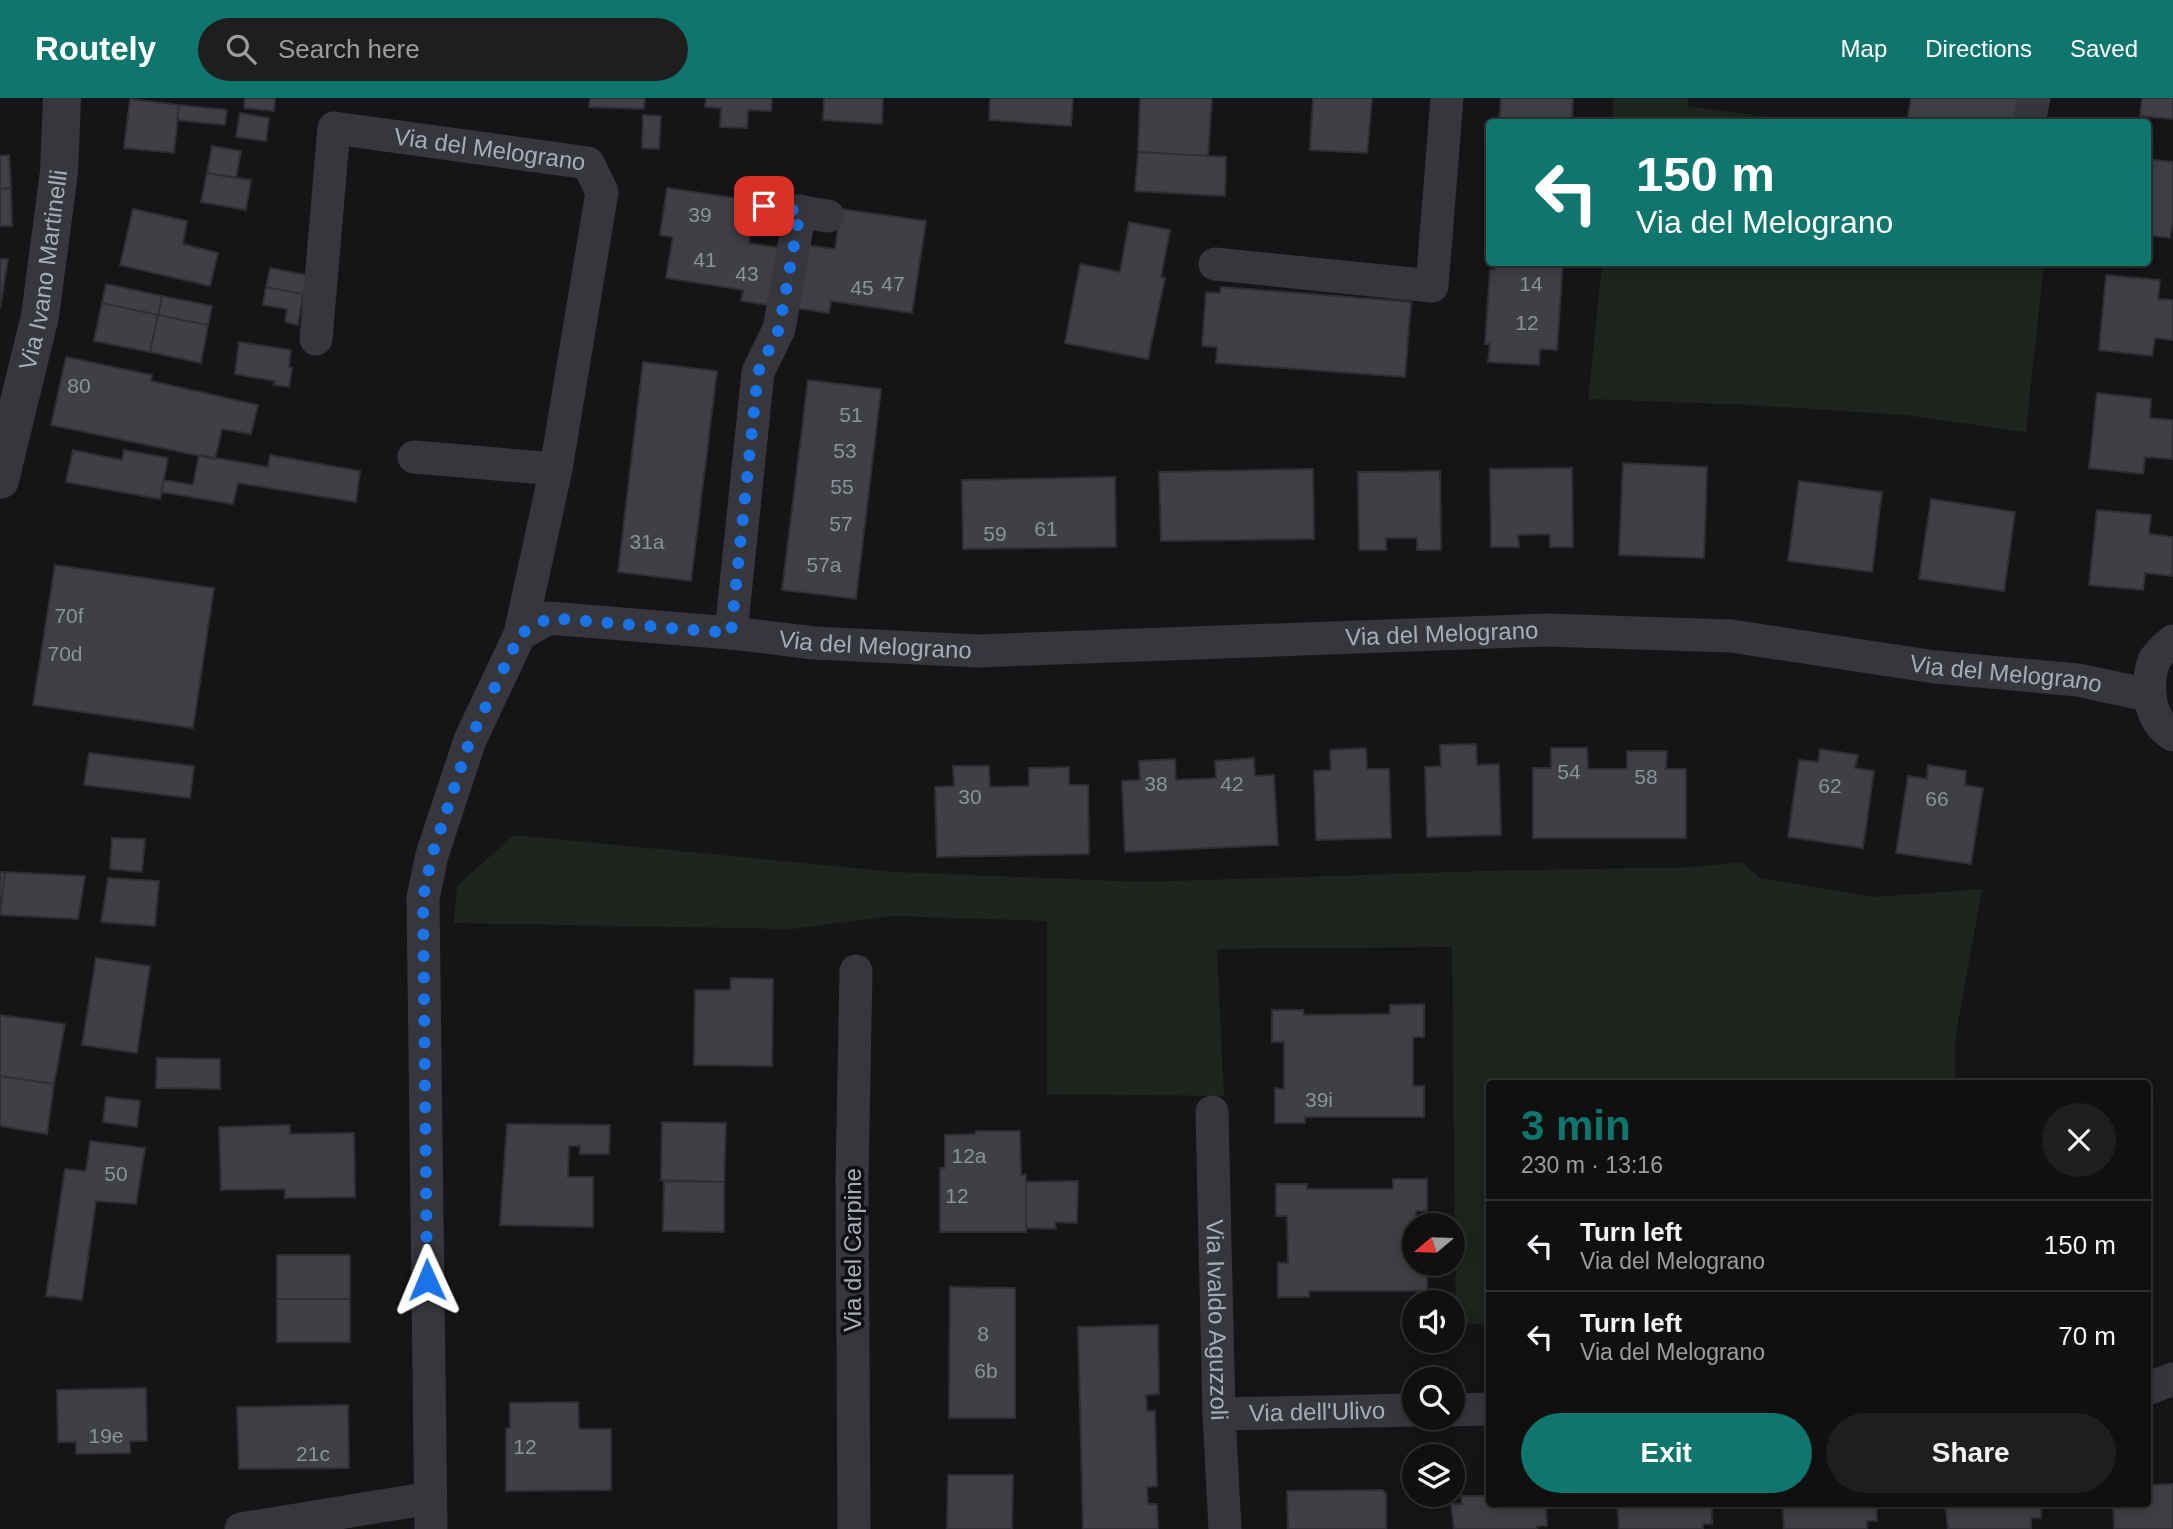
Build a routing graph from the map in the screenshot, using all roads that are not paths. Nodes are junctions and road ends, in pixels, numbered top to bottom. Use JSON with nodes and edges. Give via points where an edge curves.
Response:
{"nodes":[{"id":1,"x":62,"y":98,"type":"edge"},
{"id":2,"x":1447,"y":98,"type":"edge"},
{"id":3,"x":2034,"y":98,"type":"edge"},
{"id":4,"x":2030,"y":119,"type":"edge"},
{"id":5,"x":764,"y":206,"type":"dead end"},
{"id":6,"x":1215,"y":264,"type":"dead end"},
{"id":7,"x":316,"y":339,"type":"dead end"},
{"id":8,"x":414,"y":457,"type":"dead end"},
{"id":9,"x":556,"y":469,"type":"junction"},
{"id":10,"x":0,"y":480,"type":"edge"},
{"id":11,"x":731,"y":633,"type":"junction"},
{"id":12,"x":520,"y":634,"type":"junction"},
{"id":13,"x":2173,"y":640,"type":"edge"},
{"id":14,"x":2148,"y":695,"type":"junction"},
{"id":15,"x":2173,"y":735,"type":"edge"},
{"id":16,"x":856,"y":971,"type":"dead end"},
{"id":17,"x":1212,"y":1112,"type":"dead end"},
{"id":18,"x":2173,"y":1379,"type":"edge"},
{"id":19,"x":2151,"y":1387,"type":"edge"},
{"id":20,"x":1486,"y":1409,"type":"edge"},
{"id":21,"x":1402,"y":1410,"type":"edge"},
{"id":22,"x":1465,"y":1410,"type":"edge"},
{"id":23,"x":1219,"y":1414,"type":"junction"},
{"id":24,"x":431,"y":1513,"type":"edge"},
{"id":25,"x":241,"y":1529,"type":"edge"},
{"id":26,"x":854,"y":1529,"type":"edge"},
{"id":27,"x":1225,"y":1529,"type":"edge"}],
"edges":[{"from":1,"to":10,"type":"street","name":"Via Ivano Martinelli","via":[[59,172],[40,316]]},
{"from":2,"to":6,"type":"street","via":[[1432,286]]},
{"from":3,"to":4,"type":"street"},
{"from":5,"to":11,"type":"street","via":[[814,213],[779,329],[758,372]]},
{"from":7,"to":9,"type":"street","name":"Via del Melograno","via":[[334,128],[588,163],[602,192]]},
{"from":8,"to":9,"type":"street"},
{"from":9,"to":12,"type":"street","name":"Via del Melograno"},
{"from":11,"to":12,"type":"street","name":"Via del Melograno","via":[[549,618]]},
{"from":11,"to":14,"type":"street","name":"Via del Melograno","via":[[814,643],[978,651],[1546,630],[1731,636],[1934,667],[2078,680]]},
{"from":12,"to":24,"type":"street","name":"Via del Melograno","via":[[470,740],[432,855],[423,898]]},
{"from":13,"to":14,"type":"street","via":[[2155,659]]},
{"from":14,"to":15,"type":"street","via":[[2163,729]]},
{"from":16,"to":26,"type":"street","name":"Via del Carpine"},
{"from":17,"to":23,"type":"street","name":"Via Ivaldo Aguzzoli"},
{"from":18,"to":19,"type":"street"},
{"from":20,"to":22,"type":"street"},
{"from":21,"to":23,"type":"street","name":"Via dell'Ulivo"},
{"from":23,"to":27,"type":"street","name":"Via Ivaldo Aguzzoli"},
{"from":24,"to":25,"type":"street"}]}
